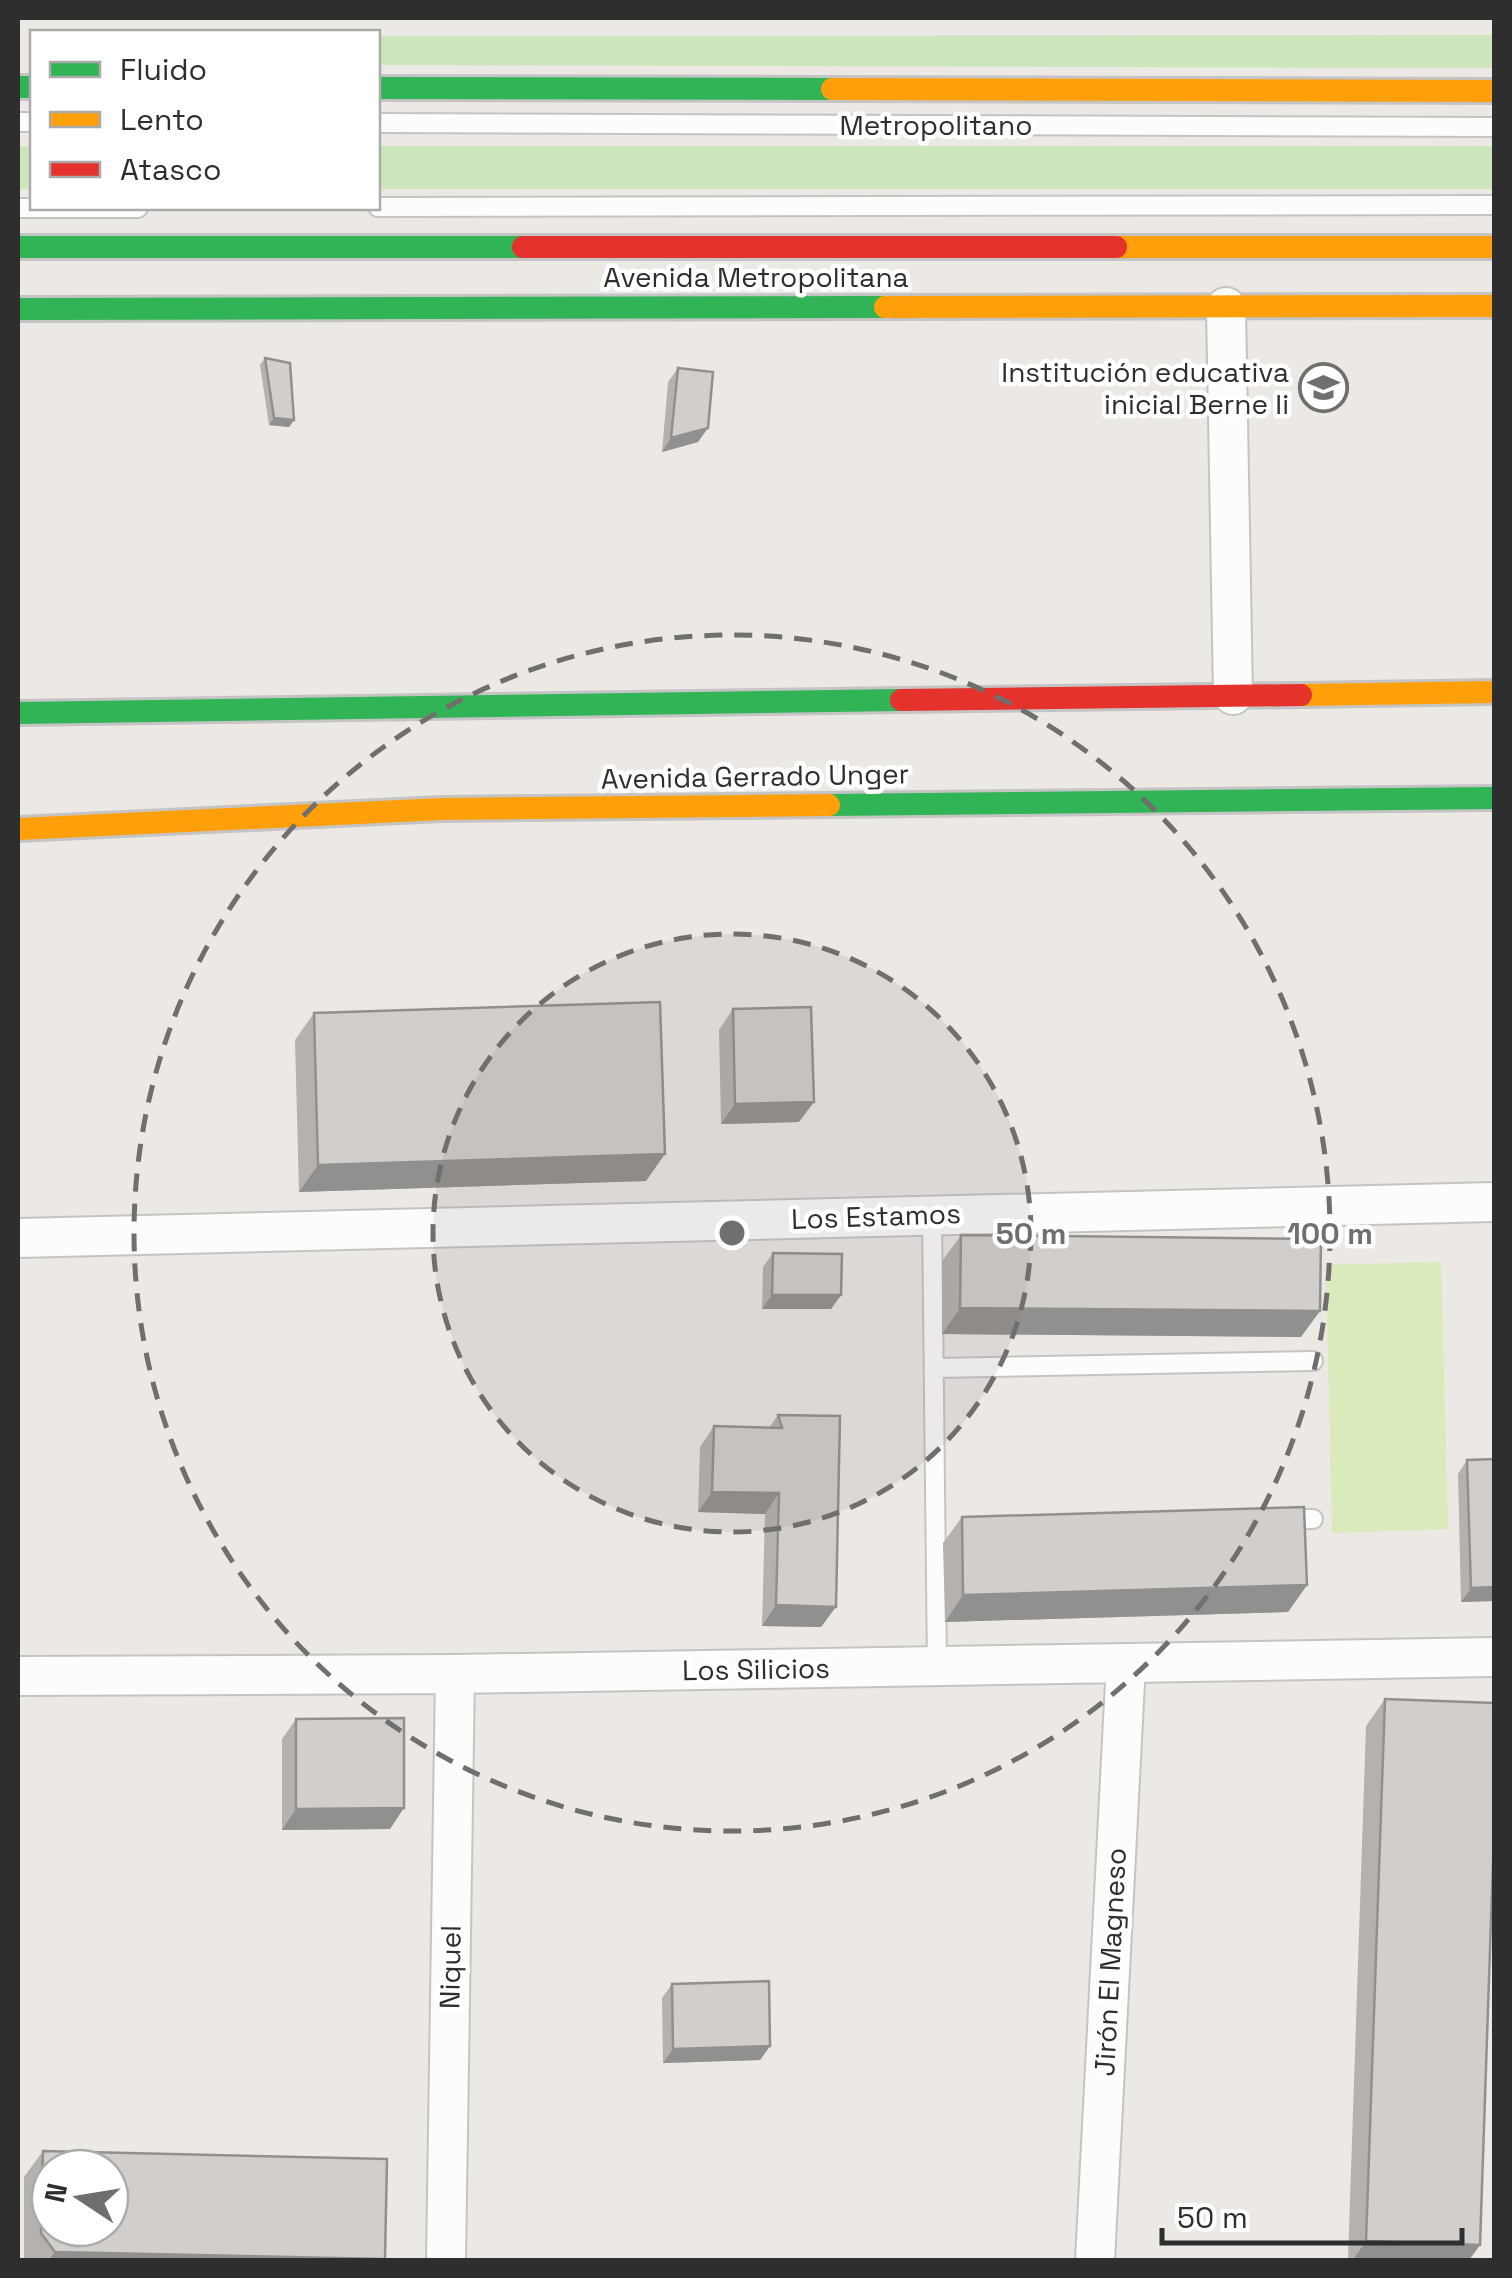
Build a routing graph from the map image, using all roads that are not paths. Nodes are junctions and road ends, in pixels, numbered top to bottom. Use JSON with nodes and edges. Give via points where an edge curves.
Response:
{"nodes":[{"id":1,"x":380,"y":88,"type":"edge"},
{"id":2,"x":1494,"y":91,"type":"edge"},
{"id":3,"x":380,"y":123,"type":"edge"},
{"id":4,"x":1494,"y":127,"type":"edge"},
{"id":5,"x":1494,"y":204,"type":"edge"},
{"id":6,"x":380,"y":207,"type":"edge"},
{"id":7,"x":1494,"y":246,"type":"edge"},
{"id":8,"x":18,"y":247,"type":"edge"},
{"id":9,"x":1494,"y":306,"type":"edge"},
{"id":10,"x":1226,"y":307,"type":"junction"},
{"id":11,"x":18,"y":309,"type":"edge"},
{"id":12,"x":1494,"y":692,"type":"edge"},
{"id":13,"x":1233,"y":694,"type":"junction"},
{"id":14,"x":18,"y":713,"type":"edge"},
{"id":15,"x":1494,"y":798,"type":"edge"},
{"id":16,"x":18,"y":829,"type":"edge"},
{"id":17,"x":1494,"y":1202,"type":"edge"},
{"id":18,"x":932,"y":1215,"type":"junction"},
{"id":19,"x":18,"y":1238,"type":"edge"},
{"id":20,"x":1313,"y":1361,"type":"dead end"},
{"id":21,"x":934,"y":1368,"type":"junction"},
{"id":22,"x":1312,"y":1519,"type":"dead end"},
{"id":23,"x":1253,"y":1520,"type":"edge"},
{"id":24,"x":956,"y":1525,"type":"dead end"},
{"id":25,"x":936,"y":1526,"type":"junction"},
{"id":26,"x":1494,"y":1656,"type":"edge"},
{"id":27,"x":1126,"y":1663,"type":"junction"},
{"id":28,"x":938,"y":1666,"type":"junction"},
{"id":29,"x":455,"y":1674,"type":"junction"},
{"id":30,"x":18,"y":1676,"type":"edge"},
{"id":31,"x":446,"y":2260,"type":"edge"},
{"id":32,"x":1095,"y":2260,"type":"edge"}],
"edges":[{"from":1,"to":2,"type":"main road"},
{"from":3,"to":4,"type":"lane","name":"Metropolitano"},
{"from":5,"to":6,"type":"lane"},
{"from":7,"to":8,"type":"main road","name":"Avenida Metropolitana"},
{"from":9,"to":10,"type":"main road","name":"Avenida Metropolitana"},
{"from":10,"to":11,"type":"main road","name":"Avenida Metropolitana"},
{"from":10,"to":13,"type":"street"},
{"from":12,"to":13,"type":"main road"},
{"from":13,"to":14,"type":"main road"},
{"from":15,"to":16,"type":"main road","name":"Avenida Gerrado Unger","via":[[442,809]]},
{"from":17,"to":18,"type":"street","name":"Los Estamos"},
{"from":18,"to":19,"type":"street","name":"Los Estamos"},
{"from":18,"to":21,"type":"lane"},
{"from":20,"to":21,"type":"lane"},
{"from":21,"to":25,"type":"lane"},
{"from":22,"to":23,"type":"lane"},
{"from":24,"to":25,"type":"lane"},
{"from":25,"to":28,"type":"lane"},
{"from":26,"to":27,"type":"street","name":"Los Silicios"},
{"from":27,"to":28,"type":"street","name":"Los Silicios"},
{"from":27,"to":32,"type":"street","name":"Jirón El Magneso"},
{"from":28,"to":29,"type":"street","name":"Los Silicios"},
{"from":29,"to":30,"type":"street","name":"Los Silicios"},
{"from":29,"to":31,"type":"street","name":"Niquel"}]}
